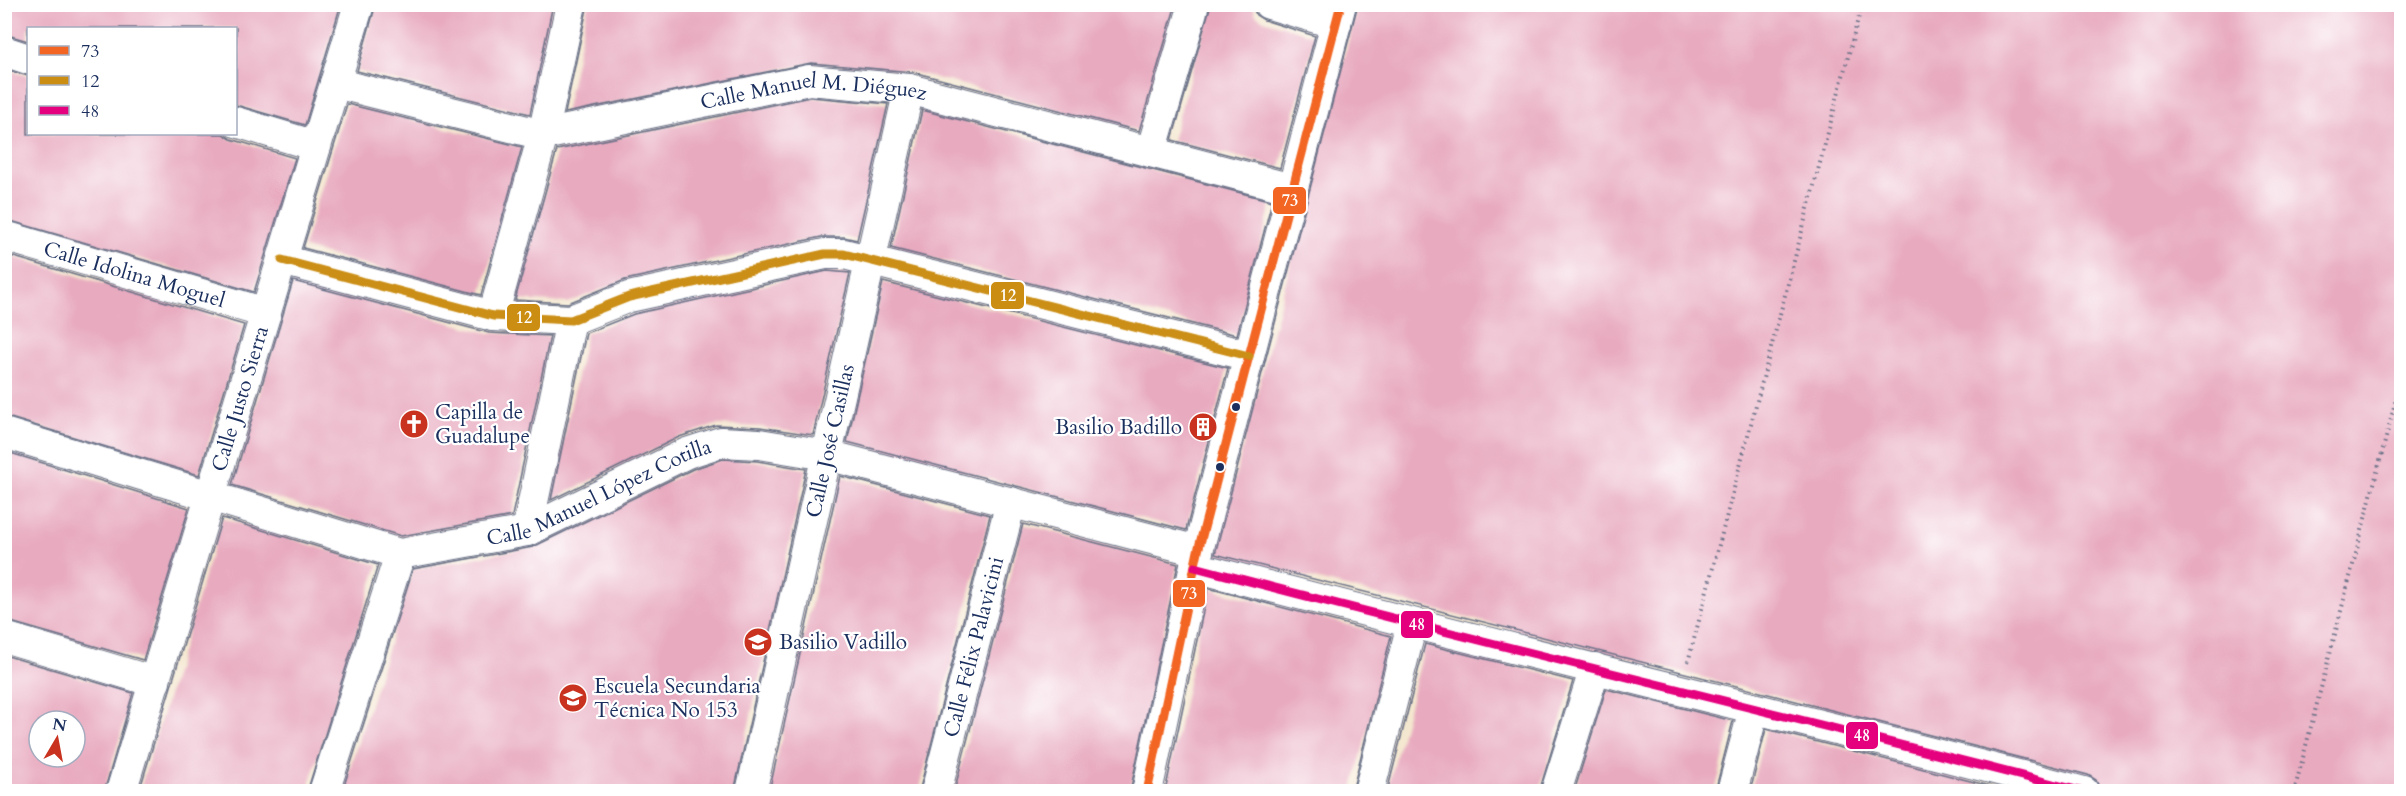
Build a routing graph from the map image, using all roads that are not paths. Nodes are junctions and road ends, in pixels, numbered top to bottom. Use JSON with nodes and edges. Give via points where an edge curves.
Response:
{"nodes":[{"id":1,"x":359,"y":4,"type":"edge"},
{"id":2,"x":572,"y":4,"type":"edge"},
{"id":3,"x":1194,"y":4,"type":"edge"},
{"id":4,"x":1269,"y":4,"type":"edge"},
{"id":5,"x":1338,"y":14,"type":"edge"},
{"id":6,"x":4,"y":51,"type":"edge"},
{"id":7,"x":27,"y":59,"type":"edge"},
{"id":8,"x":335,"y":82,"type":"junction"},
{"id":9,"x":909,"y":89,"type":"junction"},
{"id":10,"x":237,"y":122,"type":"edge"},
{"id":11,"x":543,"y":135,"type":"junction"},
{"id":12,"x":316,"y":146,"type":"junction"},
{"id":13,"x":1151,"y":153,"type":"junction"},
{"id":14,"x":1292,"y":189,"type":"junction"},
{"id":15,"x":4,"y":236,"type":"edge"},
{"id":16,"x":282,"y":260,"type":"junction"},
{"id":17,"x":872,"y":261,"type":"junction"},
{"id":18,"x":266,"y":313,"type":"junction"},
{"id":19,"x":493,"y":316,"type":"junction"},
{"id":20,"x":571,"y":320,"type":"junction"},
{"id":21,"x":1249,"y":356,"type":"junction"},
{"id":22,"x":4,"y":433,"type":"edge"},
{"id":23,"x":827,"y":455,"type":"junction"},
{"id":24,"x":211,"y":496,"type":"junction"},
{"id":25,"x":1011,"y":502,"type":"junction"},
{"id":26,"x":526,"y":531,"type":"junction"},
{"id":27,"x":400,"y":554,"type":"junction"},
{"id":28,"x":1196,"y":559,"type":"junction"},
{"id":29,"x":1412,"y":624,"type":"junction"},
{"id":30,"x":4,"y":637,"type":"edge"},
{"id":31,"x":1595,"y":668,"type":"junction"},
{"id":32,"x":155,"y":682,"type":"junction"},
{"id":33,"x":1754,"y":709,"type":"junction"},
{"id":34,"x":2082,"y":791,"type":"edge"},
{"id":35,"x":121,"y":792,"type":"edge"},
{"id":36,"x":324,"y":792,"type":"edge"},
{"id":37,"x":752,"y":792,"type":"edge"},
{"id":38,"x":936,"y":792,"type":"edge"},
{"id":39,"x":1147,"y":792,"type":"edge"},
{"id":40,"x":1369,"y":792,"type":"edge"},
{"id":41,"x":1556,"y":792,"type":"edge"},
{"id":42,"x":1732,"y":792,"type":"edge"}],
"edges":[{"from":1,"to":8,"type":"street","name":"Calle Justo Sierra"},
{"from":2,"to":11,"type":"street"},
{"from":3,"to":13,"type":"street"},
{"from":4,"to":5,"type":"street"},
{"from":5,"to":14,"type":"street"},
{"from":6,"to":7,"type":"street"},
{"from":8,"to":11,"type":"street","name":"Calle Manuel M. Diéguez"},
{"from":8,"to":12,"type":"street","name":"Calle Justo Sierra"},
{"from":9,"to":11,"type":"street","name":"Calle Manuel M. Diéguez","via":[[809,80]]},
{"from":9,"to":13,"type":"street","name":"Calle Manuel M. Diéguez"},
{"from":9,"to":17,"type":"street","name":"Calle José Casillas"},
{"from":10,"to":12,"type":"street"},
{"from":11,"to":19,"type":"street"},
{"from":12,"to":16,"type":"street","name":"Calle Justo Sierra"},
{"from":13,"to":14,"type":"street","name":"Calle Manuel M. Diéguez"},
{"from":14,"to":21,"type":"street"},
{"from":15,"to":18,"type":"street","name":"Calle Idolina Moguel"},
{"from":16,"to":18,"type":"street","name":"Calle Justo Sierra"},
{"from":16,"to":19,"type":"street"},
{"from":17,"to":20,"type":"street","via":[[825,254],[629,297]]},
{"from":17,"to":21,"type":"street"},
{"from":17,"to":23,"type":"street","name":"Calle José Casillas"},
{"from":18,"to":24,"type":"street","name":"Calle Justo Sierra"},
{"from":19,"to":20,"type":"street"},
{"from":20,"to":26,"type":"street"},
{"from":21,"to":28,"type":"street"},
{"from":22,"to":24,"type":"street","name":"Calle Manuel López Cotilla"},
{"from":23,"to":25,"type":"street","name":"Calle Manuel López Cotilla"},
{"from":23,"to":26,"type":"street","name":"Calle Manuel López Cotilla","via":[[721,442],[687,453]]},
{"from":23,"to":37,"type":"street","name":"Calle José Casillas"},
{"from":24,"to":27,"type":"street","name":"Calle Manuel López Cotilla"},
{"from":24,"to":32,"type":"street","name":"Calle Justo Sierra"},
{"from":25,"to":28,"type":"street","name":"Calle Manuel López Cotilla"},
{"from":25,"to":38,"type":"street","name":"Calle Félix Palavicini"},
{"from":26,"to":27,"type":"street","name":"Calle Manuel López Cotilla"},
{"from":27,"to":36,"type":"street"},
{"from":28,"to":29,"type":"street","name":"Calle Manuel López Cotilla"},
{"from":28,"to":39,"type":"street"},
{"from":29,"to":31,"type":"street","name":"Calle Manuel López Cotilla"},
{"from":29,"to":40,"type":"street"},
{"from":30,"to":32,"type":"street"},
{"from":31,"to":33,"type":"street","name":"Calle Manuel López Cotilla"},
{"from":31,"to":41,"type":"street"},
{"from":32,"to":35,"type":"street","name":"Calle Justo Sierra"},
{"from":33,"to":34,"type":"street","name":"Calle Manuel López Cotilla"},
{"from":33,"to":42,"type":"street"}]}
